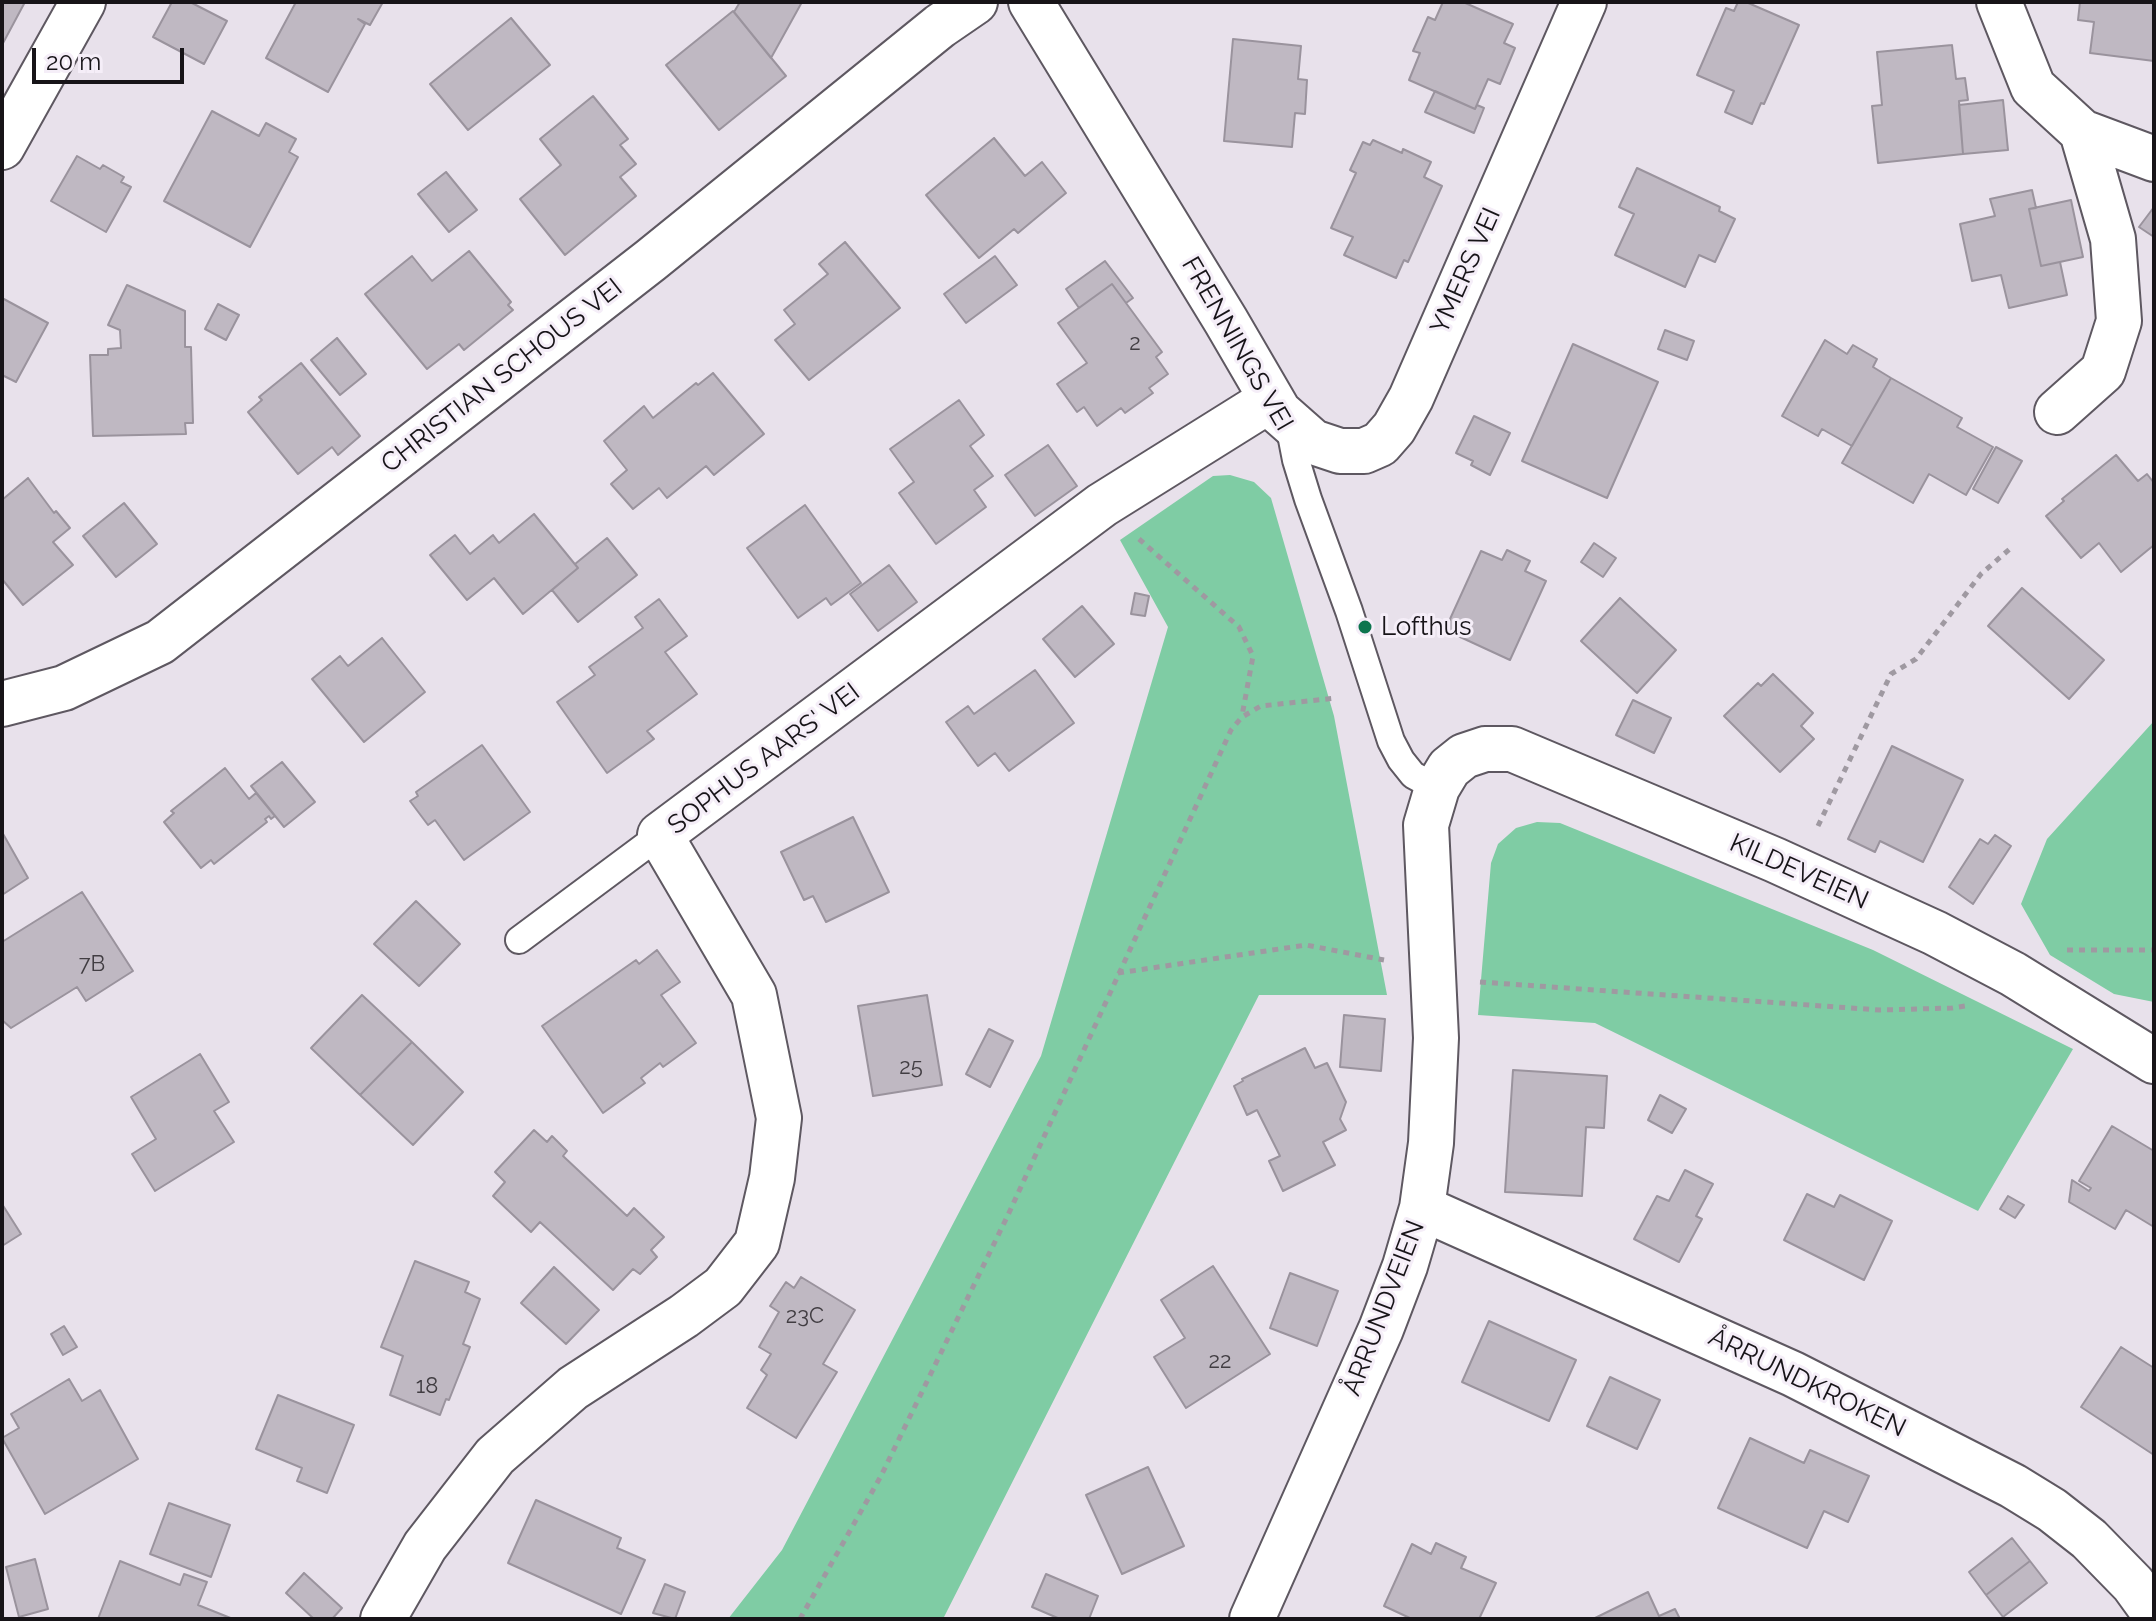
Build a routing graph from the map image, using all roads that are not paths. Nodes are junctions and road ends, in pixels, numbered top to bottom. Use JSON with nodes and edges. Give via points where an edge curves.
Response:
{"nodes":[{"id":1,"x":83,"y":2,"type":"edge"},
{"id":2,"x":975,"y":2,"type":"edge"},
{"id":3,"x":1031,"y":2,"type":"edge"},
{"id":4,"x":1584,"y":2,"type":"edge"},
{"id":5,"x":1999,"y":2,"type":"edge"},
{"id":6,"x":2082,"y":132,"type":"junction"},
{"id":7,"x":2,"y":147,"type":"edge"},
{"id":8,"x":2154,"y":159,"type":"edge"},
{"id":9,"x":1279,"y":412,"type":"junction"},
{"id":10,"x":2057,"y":412,"type":"dead end"},
{"id":11,"x":2,"y":704,"type":"edge"},
{"id":12,"x":1437,"y":788,"type":"junction"},
{"id":13,"x":660,"y":835,"type":"junction"},
{"id":14,"x":519,"y":940,"type":"dead end"},
{"id":15,"x":2154,"y":1061,"type":"edge"},
{"id":16,"x":1422,"y":1208,"type":"junction"},
{"id":17,"x":2154,"y":1613,"type":"edge"},
{"id":18,"x":383,"y":1619,"type":"edge"},
{"id":19,"x":1252,"y":1619,"type":"edge"}],
"edges":[{"from":1,"to":7,"type":"street"},
{"from":2,"to":11,"type":"street","name":"CHRISTIAN SCHOUS VEI","via":[[160,642],[64,688]]},
{"from":3,"to":9,"type":"street","name":"FRENNINGS VEI"},
{"from":4,"to":9,"type":"street","name":"YMERS VEI","via":[[1394,428],[1380,444],[1364,451],[1340,451],[1313,442]]},
{"from":5,"to":6,"type":"street","via":[[2033,87]]},
{"from":6,"to":8,"type":"street"},
{"from":6,"to":10,"type":"street","via":[[2113,239],[2119,321],[2103,371]]},
{"from":9,"to":12,"type":"lane","name":"FRENNINGS VEI","via":[[1391,741],[1413,775]]},
{"from":9,"to":13,"type":"street","name":"SOPHUS AARS' VEI","via":[[1102,505]]},
{"from":12,"to":15,"type":"street","name":"KILDEVEIEN","via":[[1449,768],[1485,749],[1512,749],[1536,758],[1935,933]]},
{"from":12,"to":16,"type":"street","name":"ÅRRUNDVEIEN","via":[[1426,825],[1436,1038]]},
{"from":13,"to":14,"type":"lane"},
{"from":13,"to":18,"type":"street","name":"SOPHUS AARS' VEI","via":[[754,995],[779,1118],[757,1243],[723,1287],[573,1388],[495,1456],[425,1546]]},
{"from":16,"to":17,"type":"street","name":"ÅRRUNDKROKEN","via":[[1793,1374],[2013,1486],[2089,1539]]},
{"from":16,"to":19,"type":"street","name":"ÅRRUNDVEIEN","via":[[1381,1329]]}]}
